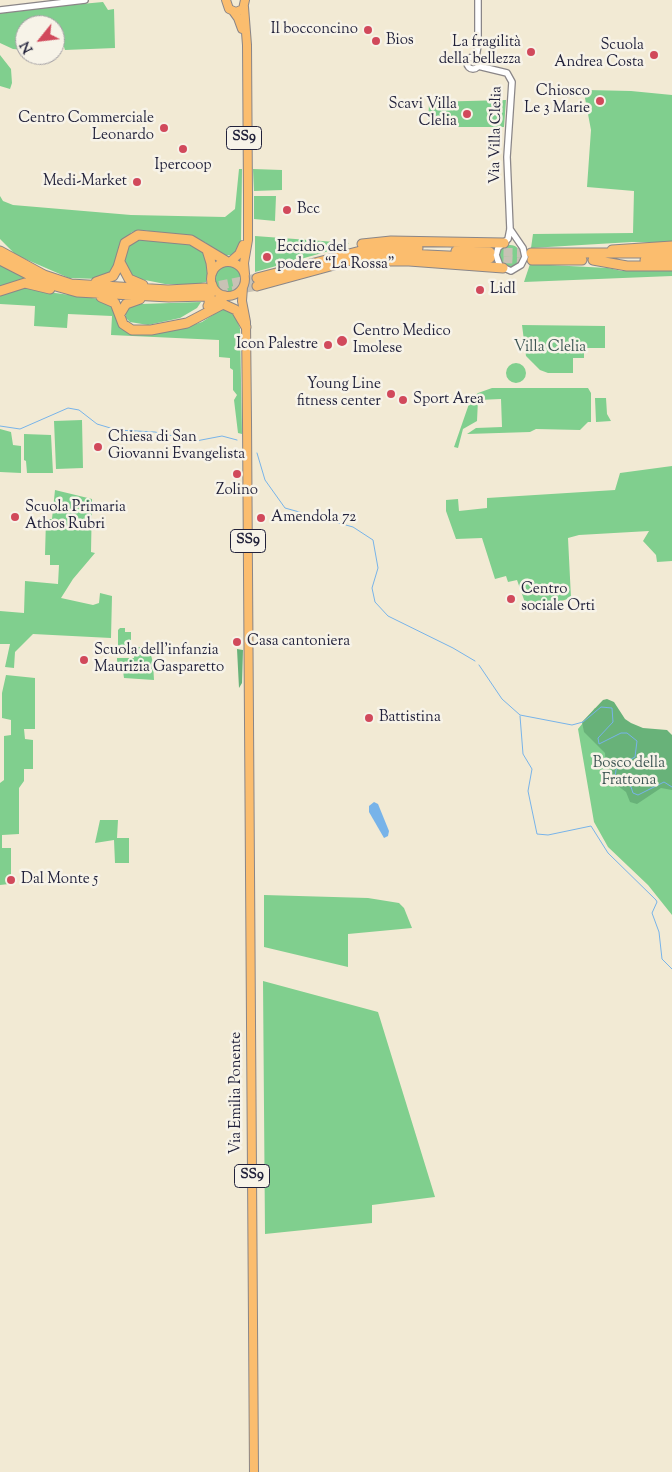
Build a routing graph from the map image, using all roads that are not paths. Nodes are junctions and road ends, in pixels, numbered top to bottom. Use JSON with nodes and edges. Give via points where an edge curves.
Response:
{"nodes":[{"id":1,"x":85,"y":0,"type":"edge"},
{"id":2,"x":478,"y":0,"type":"edge"},
{"id":3,"x":225,"y":2,"type":"edge"},
{"id":4,"x":245,"y":4,"type":"edge"},
{"id":5,"x":0,"y":10,"type":"edge"},
{"id":6,"x":233,"y":11,"type":"junction"},
{"id":7,"x":476,"y":57,"type":"junction"},
{"id":8,"x":478,"y":66,"type":"junction"},
{"id":9,"x":510,"y":229,"type":"junction"},
{"id":10,"x":504,"y":243,"type":"junction"},
{"id":11,"x":0,"y":244,"type":"edge"},
{"id":12,"x":520,"y":245,"type":"junction"},
{"id":13,"x":672,"y":246,"type":"edge"},
{"id":14,"x":207,"y":250,"type":"junction"},
{"id":15,"x":0,"y":251,"type":"edge"},
{"id":16,"x":672,"y":253,"type":"edge"},
{"id":17,"x":572,"y":254,"type":"junction"},
{"id":18,"x":490,"y":255,"type":"tunnel mouth"},
{"id":19,"x":672,"y":259,"type":"edge"},
{"id":20,"x":0,"y":260,"type":"edge"},
{"id":21,"x":593,"y":260,"type":"junction"},
{"id":22,"x":229,"y":261,"type":"junction"},
{"id":23,"x":120,"y":262,"type":"junction"},
{"id":24,"x":22,"y":263,"type":"junction"},
{"id":25,"x":325,"y":263,"type":"junction"},
{"id":26,"x":672,"y":266,"type":"edge"},
{"id":27,"x":503,"y":268,"type":"junction"},
{"id":28,"x":212,"y":272,"type":"junction"},
{"id":29,"x":245,"y":274,"type":"junction"},
{"id":30,"x":257,"y":282,"type":"tunnel mouth"},
{"id":31,"x":71,"y":284,"type":"junction"},
{"id":32,"x":243,"y":287,"type":"junction"},
{"id":33,"x":207,"y":289,"type":"junction"},
{"id":34,"x":0,"y":291,"type":"edge"},
{"id":35,"x":78,"y":292,"type":"junction"},
{"id":36,"x":168,"y":293,"type":"junction"},
{"id":37,"x":226,"y":296,"type":"junction"},
{"id":38,"x":207,"y":307,"type":"junction"},
{"id":39,"x":120,"y":314,"type":"junction"},
{"id":40,"x":245,"y":316,"type":"junction"},
{"id":41,"x":198,"y":317,"type":"junction"},
{"id":42,"x":246,"y":328,"type":"junction"},
{"id":43,"x":254,"y":1472,"type":"edge"}],
"edges":[{"from":1,"to":5,"type":"street"},
{"from":2,"to":7,"type":"street","name":"Via Villa Clelia"},
{"from":3,"to":6,"type":"main road","number":"SS9"},
{"from":4,"to":6,"type":"main road","number":"SS9","via":[[240,10]]},
{"from":4,"to":29,"type":"main road","number":"SS9","via":[[248,240]]},
{"from":6,"to":22,"type":"main road","number":"SS9","via":[[240,22],[242,42],[244,240],[241,251]]},
{"from":7,"to":8,"type":"street","name":"Via Villa Clelia","via":[[480,62]]},
{"from":7,"to":8,"type":"street","name":"Via Villa Clelia","via":[[468,59],[468,65],[473,69]]},
{"from":8,"to":9,"type":"street","name":"Via Villa Clelia","via":[[507,73],[512,82],[507,157]]},
{"from":9,"to":10,"type":"street","name":"Via Villa Clelia"},
{"from":9,"to":12,"type":"street","name":"Via Villa Clelia"},
{"from":10,"to":12,"type":"street"},
{"from":10,"to":25,"type":"highway","via":[[375,242],[363,244]]},
{"from":10,"to":27,"type":"street","name":"Via Villa Clelia","via":[[496,255]]},
{"from":11,"to":24,"type":"highway"},
{"from":12,"to":27,"type":"street","via":[[524,252],[521,265],[511,270]]},
{"from":13,"to":17,"type":"highway"},
{"from":14,"to":22,"type":"highway"},
{"from":14,"to":23,"type":"highway","via":[[191,240],[138,235],[125,244]]},
{"from":14,"to":28,"type":"highway"},
{"from":15,"to":24,"type":"highway"},
{"from":16,"to":17,"type":"highway"},
{"from":17,"to":21,"type":"highway","via":[[531,257]]},
{"from":18,"to":25,"type":"highway","via":[[406,254]]},
{"from":19,"to":21,"type":"highway"},
{"from":20,"to":35,"type":"highway","via":[[45,283]]},
{"from":21,"to":26,"type":"highway","via":[[627,266]]},
{"from":22,"to":28,"type":"main road","number":"SS9","via":[[216,266]]},
{"from":22,"to":29,"type":"main road","via":[[240,266]]},
{"from":23,"to":31,"type":"highway","via":[[109,279]]},
{"from":23,"to":36,"type":"highway","via":[[124,274],[134,283]]},
{"from":24,"to":31,"type":"highway"},
{"from":25,"to":27,"type":"highway","via":[[410,261]]},
{"from":25,"to":30,"type":"highway"},
{"from":28,"to":33,"type":"main road"},
{"from":29,"to":32,"type":"main road","number":"SS9"},
{"from":31,"to":36,"type":"highway"},
{"from":32,"to":37,"type":"main road","via":[[235,295]]},
{"from":32,"to":40,"type":"main road","number":"SS9"},
{"from":33,"to":36,"type":"highway"},
{"from":33,"to":37,"type":"main road"},
{"from":33,"to":38,"type":"highway"},
{"from":34,"to":35,"type":"highway","via":[[25,283],[57,291]]},
{"from":35,"to":36,"type":"highway"},
{"from":35,"to":39,"type":"highway","via":[[111,300]]},
{"from":36,"to":39,"type":"highway","via":[[134,300],[124,306]]},
{"from":37,"to":38,"type":"highway"},
{"from":37,"to":40,"type":"main road","via":[[239,306]]},
{"from":38,"to":41,"type":"highway"},
{"from":39,"to":41,"type":"highway","via":[[123,324],[137,331],[169,327]]},
{"from":40,"to":42,"type":"main road","number":"SS9"},
{"from":41,"to":42,"type":"highway","via":[[218,306],[229,305],[236,310]]},
{"from":42,"to":43,"type":"main road","name":"Via Emilia Ponente","number":"SS9"}]}
